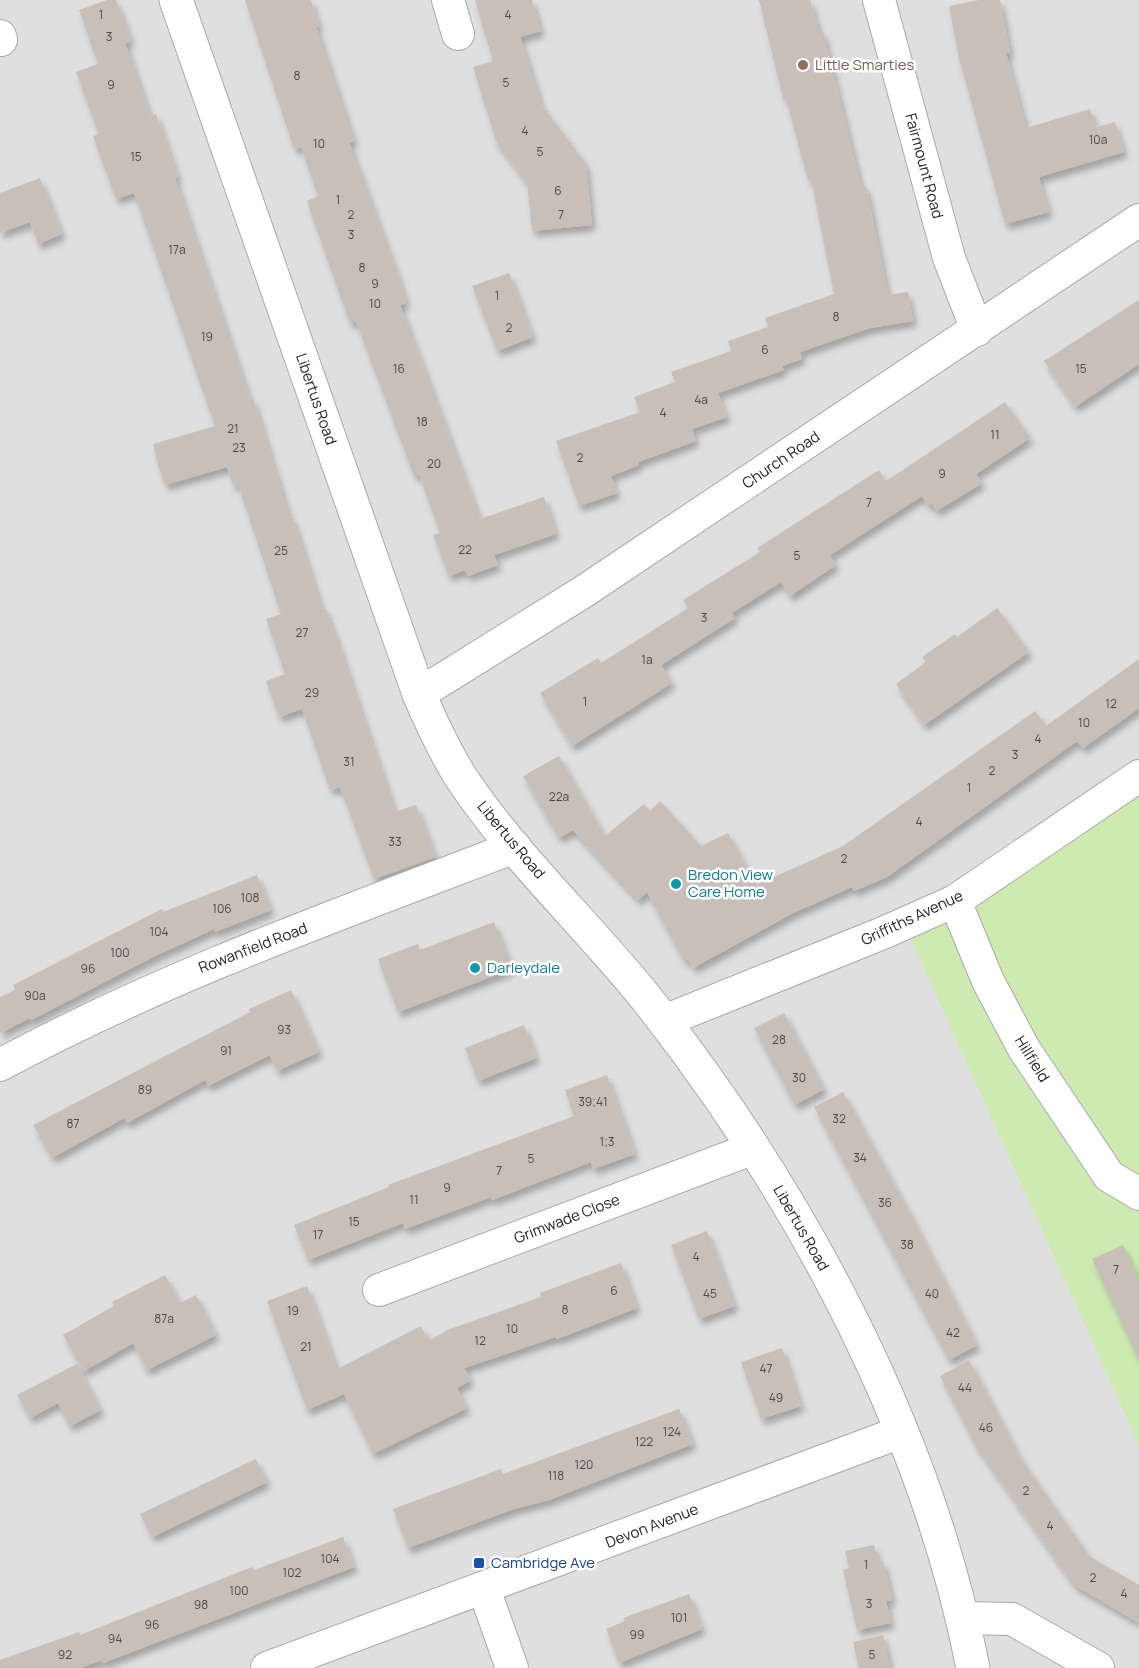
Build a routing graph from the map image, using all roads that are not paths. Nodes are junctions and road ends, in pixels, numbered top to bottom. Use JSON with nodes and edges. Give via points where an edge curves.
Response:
{"nodes":[{"id":1,"x":176,"y":0,"type":"edge"},
{"id":2,"x":448,"y":0,"type":"edge"},
{"id":3,"x":879,"y":0,"type":"edge"},
{"id":4,"x":458,"y":34,"type":"dead end"},
{"id":5,"x":1139,"y":220,"type":"edge"},
{"id":6,"x":977,"y":330,"type":"junction"},
{"id":7,"x":419,"y":694,"type":"junction"},
{"id":8,"x":1139,"y":776,"type":"edge"},
{"id":9,"x":515,"y":847,"type":"junction"},
{"id":10,"x":955,"y":901,"type":"junction"},
{"id":11,"x":664,"y":1022,"type":"junction"},
{"id":12,"x":0,"y":1065,"type":"edge"},
{"id":13,"x":754,"y":1148,"type":"junction"},
{"id":14,"x":1139,"y":1194,"type":"edge"},
{"id":15,"x":379,"y":1290,"type":"dead end"},
{"id":16,"x":900,"y":1432,"type":"junction"},
{"id":17,"x":484,"y":1589,"type":"junction"},
{"id":18,"x":963,"y":1618,"type":"junction"},
{"id":19,"x":267,"y":1668,"type":"edge"},
{"id":20,"x":512,"y":1668,"type":"edge"},
{"id":21,"x":973,"y":1668,"type":"edge"},
{"id":22,"x":1098,"y":1668,"type":"edge"}],
"edges":[{"from":1,"to":7,"type":"street","name":"Libertus Road"},
{"from":2,"to":4,"type":"street"},
{"from":3,"to":6,"type":"street","name":"Fairmount Road","via":[[949,258]]},
{"from":5,"to":6,"type":"street","name":"Church Road"},
{"from":6,"to":7,"type":"street","name":"Church Road","via":[[583,592]]},
{"from":7,"to":9,"type":"street","name":"Libertus Road","via":[[460,774]]},
{"from":8,"to":10,"type":"street","name":"Griffiths Avenue"},
{"from":9,"to":11,"type":"street","name":"Libertus Road","via":[[614,957]]},
{"from":9,"to":12,"type":"street","name":"Rowanfield Road","via":[[198,969]]},
{"from":10,"to":11,"type":"street","name":"Griffiths Avenue"},
{"from":10,"to":14,"type":"street","name":"Hillfield","via":[[988,981],[1024,1049],[1109,1176]]},
{"from":11,"to":13,"type":"street","name":"Libertus Road"},
{"from":13,"to":15,"type":"street","name":"Grimwade Close"},
{"from":13,"to":16,"type":"street","name":"Libertus Road","via":[[839,1297]]},
{"from":16,"to":17,"type":"street","name":"Devon Avenue"},
{"from":16,"to":18,"type":"street","name":"Libertus Road"},
{"from":17,"to":19,"type":"street","name":"Devon Avenue"},
{"from":17,"to":20,"type":"street"},
{"from":18,"to":21,"type":"street","name":"Libertus Road"},
{"from":18,"to":22,"type":"street","via":[[1012,1619]]}]}
